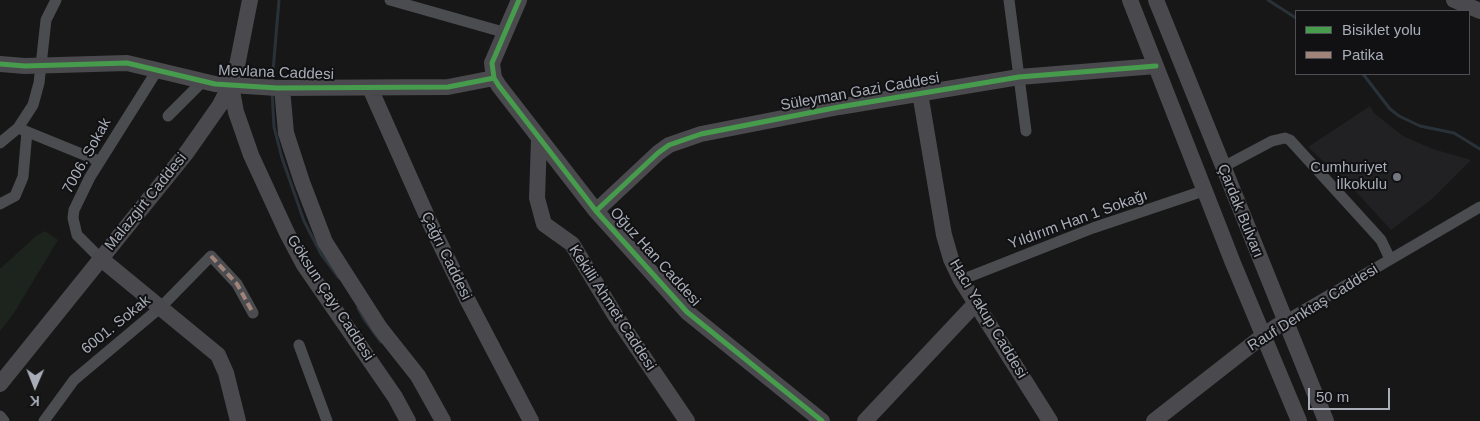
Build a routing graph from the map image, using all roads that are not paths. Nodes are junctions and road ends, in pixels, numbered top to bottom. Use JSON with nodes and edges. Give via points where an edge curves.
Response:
{"nodes":[{"id":1,"x":56,"y":0,"type":"edge"},
{"id":2,"x":250,"y":0,"type":"edge"},
{"id":3,"x":390,"y":0,"type":"edge"},
{"id":4,"x":519,"y":0,"type":"edge"},
{"id":5,"x":1009,"y":0,"type":"edge"},
{"id":6,"x":1130,"y":0,"type":"edge"},
{"id":7,"x":1156,"y":0,"type":"edge"},
{"id":8,"x":1454,"y":0,"type":"edge"},
{"id":9,"x":1480,"y":11,"type":"edge"},
{"id":10,"x":503,"y":32,"type":"junction"},
{"id":11,"x":0,"y":64,"type":"edge"},
{"id":12,"x":41,"y":66,"type":"junction"},
{"id":13,"x":1156,"y":66,"type":"junction"},
{"id":14,"x":158,"y":69,"type":"junction"},
{"id":15,"x":1019,"y":77,"type":"junction"},
{"id":16,"x":494,"y":78,"type":"junction"},
{"id":17,"x":203,"y":81,"type":"junction"},
{"id":18,"x":238,"y":87,"type":"junction"},
{"id":19,"x":280,"y":88,"type":"junction"},
{"id":20,"x":370,"y":88,"type":"junction"},
{"id":21,"x":920,"y":93,"type":"junction"},
{"id":22,"x":168,"y":116,"type":"dead end"},
{"id":23,"x":22,"y":130,"type":"junction"},
{"id":24,"x":1026,"y":131,"type":"dead end"},
{"id":25,"x":539,"y":140,"type":"junction"},
{"id":26,"x":0,"y":144,"type":"edge"},
{"id":27,"x":99,"y":161,"type":"junction"},
{"id":28,"x":1223,"y":167,"type":"junction"},
{"id":29,"x":1206,"y":190,"type":"junction"},
{"id":30,"x":0,"y":204,"type":"edge"},
{"id":31,"x":1480,"y":208,"type":"edge"},
{"id":32,"x":596,"y":211,"type":"junction"},
{"id":33,"x":100,"y":258,"type":"junction"},
{"id":34,"x":1390,"y":259,"type":"junction"},
{"id":35,"x":962,"y":280,"type":"junction"},
{"id":36,"x":976,"y":303,"type":"junction"},
{"id":37,"x":161,"y":307,"type":"junction"},
{"id":38,"x":253,"y":313,"type":"dead end"},
{"id":39,"x":1285,"y":321,"type":"junction"},
{"id":40,"x":1264,"y":335,"type":"junction"},
{"id":41,"x":299,"y":345,"type":"dead end"},
{"id":42,"x":0,"y":384,"type":"edge"},
{"id":43,"x":0,"y":416,"type":"edge"},
{"id":44,"x":4,"y":421,"type":"edge"},
{"id":45,"x":44,"y":421,"type":"edge"},
{"id":46,"x":238,"y":421,"type":"edge"},
{"id":47,"x":327,"y":421,"type":"edge"},
{"id":48,"x":408,"y":421,"type":"edge"},
{"id":49,"x":443,"y":421,"type":"edge"},
{"id":50,"x":531,"y":421,"type":"edge"},
{"id":51,"x":687,"y":421,"type":"edge"},
{"id":52,"x":822,"y":421,"type":"edge"},
{"id":53,"x":864,"y":421,"type":"edge"},
{"id":54,"x":1050,"y":421,"type":"edge"},
{"id":55,"x":1154,"y":421,"type":"edge"},
{"id":56,"x":1299,"y":421,"type":"edge"},
{"id":57,"x":1326,"y":421,"type":"edge"}],
"edges":[{"from":1,"to":12,"type":"street","via":[[46,20]]},
{"from":2,"to":18,"type":"street","name":"Malazgirt Caddesi"},
{"from":3,"to":10,"type":"street"},
{"from":4,"to":10,"type":"street"},
{"from":5,"to":15,"type":"street"},
{"from":6,"to":13,"type":"street","name":"Çardak Bulvarı"},
{"from":7,"to":28,"type":"street","name":"Çardak Bulvarı"},
{"from":8,"to":9,"type":"street"},
{"from":10,"to":16,"type":"street","via":[[492,63]]},
{"from":11,"to":12,"type":"street","name":"Mevlana Caddesi"},
{"from":12,"to":14,"type":"street","name":"Mevlana Caddesi","via":[[112,62]]},
{"from":12,"to":23,"type":"street","via":[[34,106]]},
{"from":13,"to":15,"type":"street","name":"Süleyman Gazi Caddesi"},
{"from":13,"to":29,"type":"street","name":"Çardak Bulvarı"},
{"from":14,"to":17,"type":"street","name":"Mevlana Caddesi"},
{"from":14,"to":27,"type":"street","name":"7006. Sokak"},
{"from":15,"to":21,"type":"street","name":"Süleyman Gazi Caddesi"},
{"from":15,"to":24,"type":"street"},
{"from":16,"to":20,"type":"street","name":"Mevlana Caddesi","via":[[454,86]]},
{"from":16,"to":25,"type":"street","name":"Oğuz Han Caddesi"},
{"from":17,"to":18,"type":"street","name":"Mevlana Caddesi"},
{"from":17,"to":22,"type":"street"},
{"from":18,"to":19,"type":"street","name":"Mevlana Caddesi"},
{"from":18,"to":33,"type":"street","name":"Malazgirt Caddesi"},
{"from":18,"to":48,"type":"street","name":"Göksun Çayı Caddesi","via":[[236,112],[251,156],[291,242]]},
{"from":19,"to":20,"type":"street","name":"Mevlana Caddesi"},
{"from":19,"to":49,"type":"street","name":"Göksun Çayı Caddesi","via":[[286,133],[325,242],[380,328],[418,376]]},
{"from":20,"to":50,"type":"street","name":"Çağrı Caddesi","via":[[430,223]]},
{"from":21,"to":32,"type":"street","name":"Süleyman Gazi Caddesi","via":[[685,139],[658,153]]},
{"from":21,"to":35,"type":"street","name":"Hacı Yakup Caddesi","via":[[947,248]]},
{"from":23,"to":26,"type":"street"},
{"from":23,"to":27,"type":"street"},
{"from":23,"to":30,"type":"street","via":[[24,178],[15,196]]},
{"from":25,"to":32,"type":"street","name":"Oğuz Han Caddesi"},
{"from":25,"to":51,"type":"street","name":"Kekilli Ahmet Caddesi","via":[[536,198],[544,224],[572,244],[615,315]]},
{"from":27,"to":33,"type":"street","name":"7006. Sokak","via":[[79,197],[73,218],[77,235]]},
{"from":28,"to":34,"type":"street","via":[[1272,141],[1290,140],[1381,240]]},
{"from":28,"to":39,"type":"street","name":"Çardak Bulvarı"},
{"from":29,"to":35,"type":"street","name":"Yıldırım Han 1 Sokağı","via":[[1092,228]]},
{"from":29,"to":40,"type":"street","name":"Çardak Bulvarı"},
{"from":31,"to":34,"type":"street","name":"Rauf Denktaş Caddesi"},
{"from":32,"to":52,"type":"street","name":"Oğuz Han Caddesi","via":[[686,312]]},
{"from":33,"to":37,"type":"street"},
{"from":33,"to":42,"type":"street","name":"Malazgirt Caddesi"},
{"from":34,"to":39,"type":"street","name":"Rauf Denktaş Caddesi"},
{"from":35,"to":36,"type":"street","name":"Hacı Yakup Caddesi"},
{"from":36,"to":53,"type":"street"},
{"from":36,"to":54,"type":"street","name":"Hacı Yakup Caddesi"},
{"from":37,"to":38,"type":"street","name":"6001. Sokak","via":[[211,256],[237,284]]},
{"from":37,"to":45,"type":"street","name":"6001. Sokak","via":[[74,380]]},
{"from":37,"to":46,"type":"street","via":[[218,355]]},
{"from":39,"to":40,"type":"street","name":"Rauf Denktaş Caddesi"},
{"from":39,"to":57,"type":"street","name":"Çardak Bulvarı"},
{"from":40,"to":55,"type":"street","name":"Rauf Denktaş Caddesi"},
{"from":40,"to":56,"type":"street","name":"Çardak Bulvarı"},
{"from":41,"to":47,"type":"street"},
{"from":43,"to":44,"type":"street"}]}
